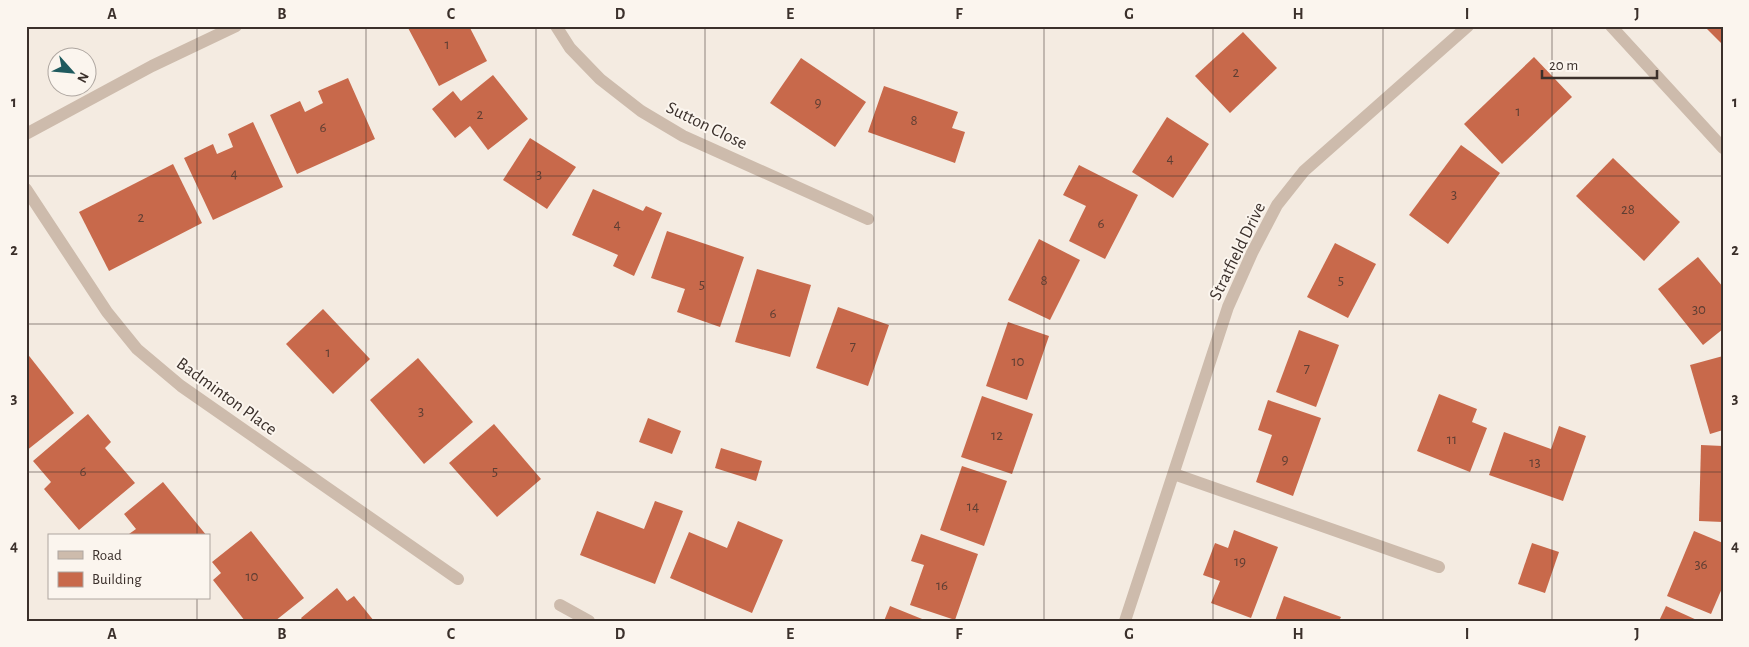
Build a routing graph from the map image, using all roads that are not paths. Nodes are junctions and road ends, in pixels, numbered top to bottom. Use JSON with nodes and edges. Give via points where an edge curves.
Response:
{"nodes":[{"id":1,"x":236,"y":26,"type":"edge"},
{"id":2,"x":556,"y":26,"type":"edge"},
{"id":3,"x":1468,"y":26,"type":"edge"},
{"id":4,"x":1610,"y":26,"type":"edge"},
{"id":5,"x":26,"y":134,"type":"edge"},
{"id":6,"x":1723,"y":148,"type":"edge"},
{"id":7,"x":26,"y":189,"type":"edge"},
{"id":8,"x":868,"y":219,"type":"dead end"},
{"id":9,"x":1174,"y":474,"type":"junction"},
{"id":10,"x":1438,"y":567,"type":"dead end"},
{"id":11,"x":458,"y":579,"type":"dead end"},
{"id":12,"x":560,"y":605,"type":"dead end"},
{"id":13,"x":589,"y":621,"type":"edge"},
{"id":14,"x":1125,"y":621,"type":"edge"}],
"edges":[{"from":1,"to":5,"type":"street","via":[[152,66]]},
{"from":2,"to":8,"type":"street","name":"Sutton Close","via":[[570,48],[600,79],[641,112],[683,136]]},
{"from":3,"to":9,"type":"street","name":"Stratfield Drive","via":[[1304,171],[1278,205],[1228,307]]},
{"from":4,"to":6,"type":"street"},
{"from":7,"to":11,"type":"street","name":"Badminton Place","via":[[107,312],[137,349],[203,403]]},
{"from":9,"to":10,"type":"street"},
{"from":9,"to":14,"type":"street","name":"Stratfield Drive"},
{"from":12,"to":13,"type":"street"}]}
